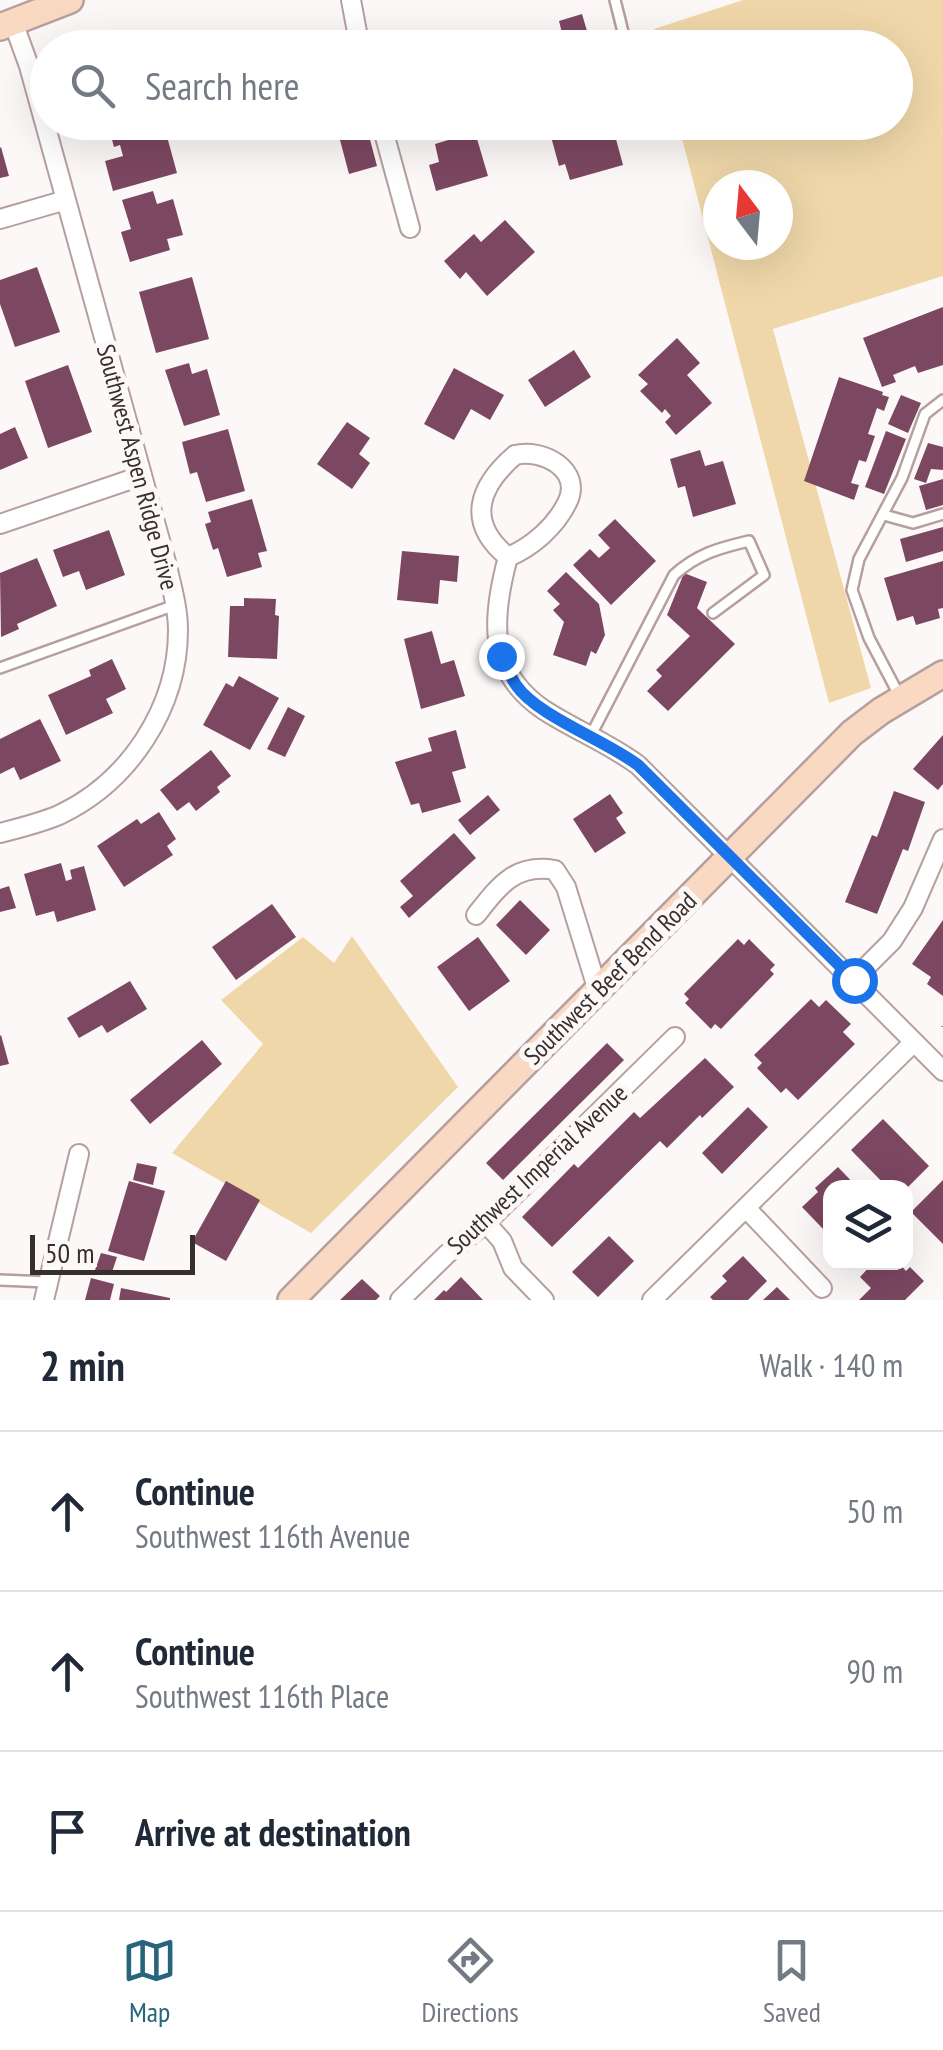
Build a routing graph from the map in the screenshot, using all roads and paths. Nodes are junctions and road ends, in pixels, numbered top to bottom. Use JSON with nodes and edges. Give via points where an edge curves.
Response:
{"nodes":[{"id":1,"x":70,"y":0,"type":"edge"},
{"id":2,"x":352,"y":0,"type":"edge"},
{"id":3,"x":616,"y":0,"type":"edge"},
{"id":4,"x":7,"y":25,"type":"edge"},
{"id":5,"x":357,"y":30,"type":"edge"},
{"id":6,"x":623,"y":30,"type":"edge"},
{"id":7,"x":30,"y":66,"type":"edge"},
{"id":8,"x":50,"y":140,"type":"edge"},
{"id":9,"x":386,"y":140,"type":"edge"},
{"id":10,"x":66,"y":200,"type":"junction"},
{"id":11,"x":0,"y":219,"type":"edge"},
{"id":12,"x":410,"y":228,"type":"dead end"},
{"id":13,"x":943,"y":400,"type":"edge"},
{"id":14,"x":141,"y":476,"type":"junction"},
{"id":15,"x":943,"y":514,"type":"edge"},
{"id":16,"x":884,"y":515,"type":"junction"},
{"id":17,"x":0,"y":524,"type":"edge"},
{"id":18,"x":508,"y":557,"type":"junction"},
{"id":19,"x":176,"y":605,"type":"junction"},
{"id":20,"x":713,"y":613,"type":"dead end"},
{"id":21,"x":0,"y":668,"type":"edge"},
{"id":22,"x":943,"y":674,"type":"edge"},
{"id":23,"x":900,"y":698,"type":"junction"},
{"id":24,"x":592,"y":735,"type":"junction"},
{"id":25,"x":0,"y":834,"type":"edge"},
{"id":26,"x":943,"y":839,"type":"edge"},
{"id":27,"x":731,"y":857,"type":"junction"},
{"id":28,"x":476,"y":915,"type":"dead end"},
{"id":29,"x":854,"y":980,"type":"junction"},
{"id":30,"x":598,"y":991,"type":"junction"},
{"id":31,"x":675,"y":1037,"type":"dead end"},
{"id":32,"x":914,"y":1042,"type":"junction"},
{"id":33,"x":943,"y":1071,"type":"edge"},
{"id":34,"x":79,"y":1154,"type":"dead end"},
{"id":35,"x":746,"y":1208,"type":"junction"},
{"id":36,"x":486,"y":1222,"type":"junction"},
{"id":37,"x":0,"y":1280,"type":"edge"},
{"id":38,"x":822,"y":1288,"type":"dead end"},
{"id":39,"x":46,"y":1291,"type":"edge"},
{"id":40,"x":292,"y":1300,"type":"edge"},
{"id":41,"x":400,"y":1300,"type":"edge"},
{"id":42,"x":544,"y":1300,"type":"edge"},
{"id":43,"x":652,"y":1300,"type":"edge"}],
"edges":[{"from":1,"to":4,"type":"main road"},
{"from":2,"to":5,"type":"street"},
{"from":3,"to":6,"type":"lane"},
{"from":4,"to":7,"type":"street","name":"Southwest Aspen Ridge Drive"},
{"from":8,"to":10,"type":"street","name":"Southwest Aspen Ridge Drive"},
{"from":9,"to":12,"type":"street"},
{"from":10,"to":11,"type":"street"},
{"from":10,"to":14,"type":"street","name":"Southwest Aspen Ridge Drive"},
{"from":13,"to":16,"type":"lane","via":[[925,414]]},
{"from":14,"to":17,"type":"street"},
{"from":14,"to":19,"type":"street","name":"Southwest Aspen Ridge Drive"},
{"from":15,"to":16,"type":"lane","via":[[914,523]]},
{"from":16,"to":23,"type":"lane","via":[[859,559],[852,590]]},
{"from":18,"to":18,"type":"street","via":[[530,548],[569,500],[564,471],[538,452],[515,455],[480,501],[480,514]]},
{"from":18,"to":24,"type":"street","via":[[494,625],[501,656],[517,687]]},
{"from":19,"to":21,"type":"lane"},
{"from":19,"to":25,"type":"street","name":"Southwest Aspen Ridge Drive","via":[[165,701],[127,764],[60,814]]},
{"from":20,"to":24,"type":"lane","via":[[764,575],[749,542],[712,550],[674,575]]},
{"from":22,"to":23,"type":"main road","name":"Southwest Beef Bend Road"},
{"from":23,"to":27,"type":"main road","name":"Southwest Beef Bend Road","via":[[852,733]]},
{"from":24,"to":27,"type":"street","via":[[638,765]]},
{"from":26,"to":29,"type":"street","via":[[913,908]]},
{"from":27,"to":29,"type":"street"},
{"from":27,"to":30,"type":"main road","name":"Southwest Beef Bend Road"},
{"from":28,"to":30,"type":"street","via":[[518,873],[535,866],[555,870],[566,886]]},
{"from":29,"to":32,"type":"street"},
{"from":30,"to":40,"type":"main road","name":"Southwest Beef Bend Road"},
{"from":31,"to":36,"type":"street","name":"Southwest Imperial Avenue"},
{"from":32,"to":33,"type":"street"},
{"from":32,"to":35,"type":"street"},
{"from":34,"to":39,"type":"street"},
{"from":35,"to":38,"type":"street"},
{"from":35,"to":43,"type":"street"},
{"from":36,"to":41,"type":"street","name":"Southwest Imperial Avenue"},
{"from":36,"to":42,"type":"street","via":[[513,1268]]},
{"from":37,"to":39,"type":"lane"}]}
